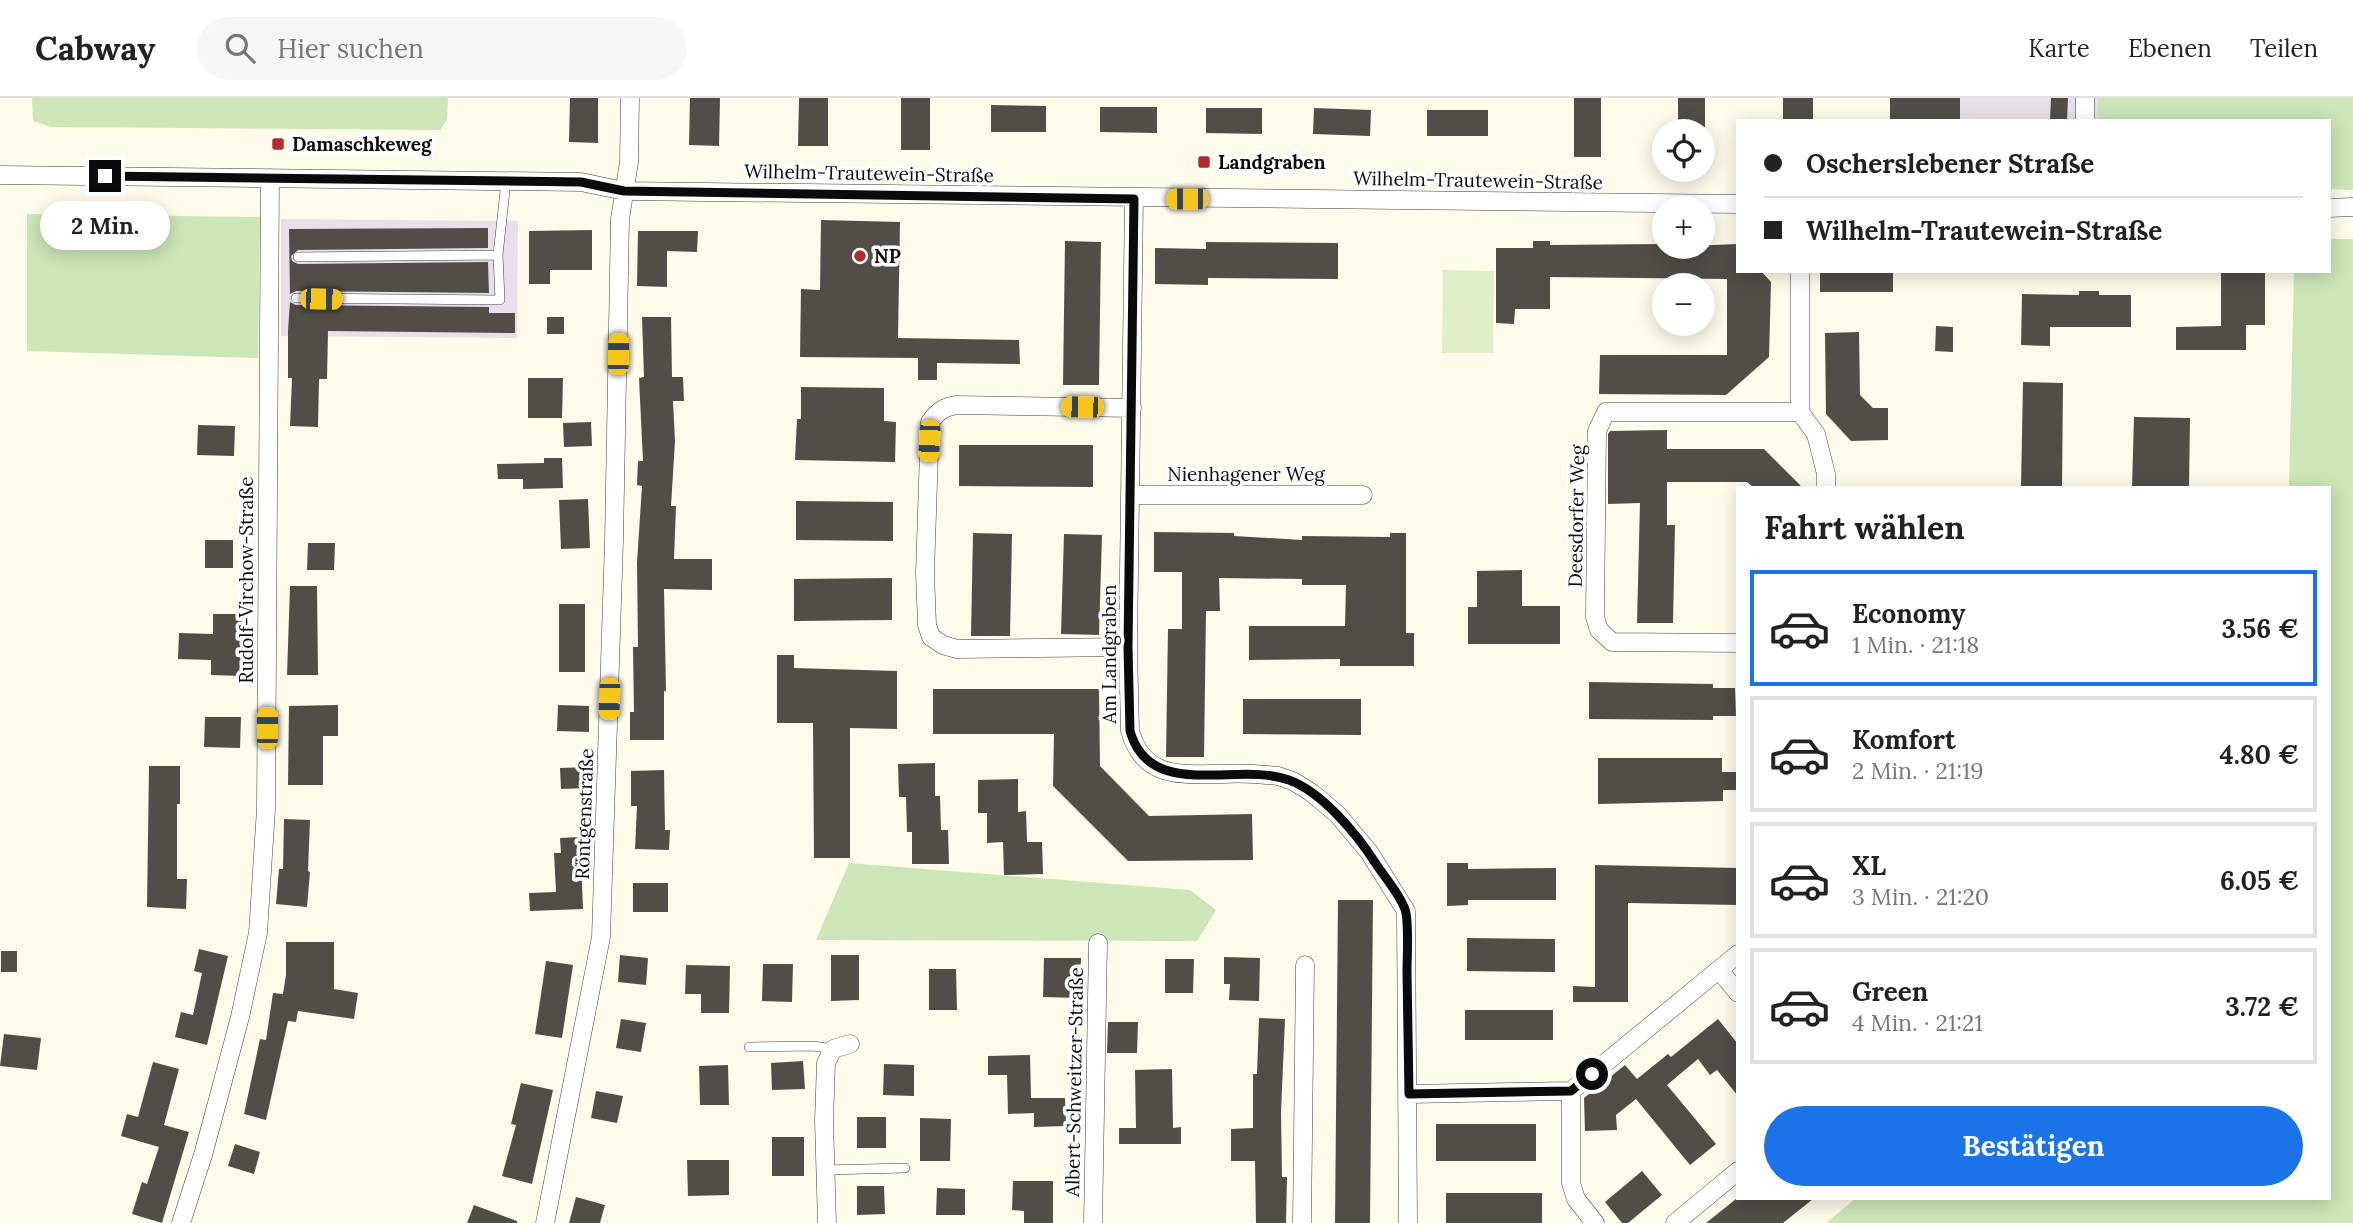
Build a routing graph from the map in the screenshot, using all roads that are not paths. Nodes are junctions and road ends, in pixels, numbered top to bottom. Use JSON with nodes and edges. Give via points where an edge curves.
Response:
{"nodes":[{"id":1,"x":630,"y":98,"type":"edge"},
{"id":2,"x":2085,"y":98,"type":"edge"},
{"id":3,"x":2085,"y":119,"type":"edge"},
{"id":4,"x":0,"y":175,"type":"edge"},
{"id":5,"x":270,"y":178,"type":"junction"},
{"id":6,"x":506,"y":181,"type":"junction"},
{"id":7,"x":624,"y":191,"type":"junction"},
{"id":8,"x":1134,"y":199,"type":"junction"},
{"id":9,"x":1736,"y":204,"type":"edge"},
{"id":10,"x":2331,"y":208,"type":"edge"},
{"id":11,"x":2353,"y":208,"type":"edge"},
{"id":12,"x":498,"y":255,"type":"junction"},
{"id":13,"x":298,"y":257,"type":"dead end"},
{"id":14,"x":1800,"y":273,"type":"edge"},
{"id":15,"x":296,"y":298,"type":"dead end"},
{"id":16,"x":1132,"y":408,"type":"junction"},
{"id":17,"x":1800,"y":412,"type":"junction"},
{"id":18,"x":1826,"y":486,"type":"edge"},
{"id":19,"x":1130,"y":495,"type":"junction"},
{"id":20,"x":1363,"y":495,"type":"dead end"},
{"id":21,"x":1736,"y":643,"type":"edge"},
{"id":22,"x":1128,"y":647,"type":"junction"},
{"id":23,"x":1098,"y":943,"type":"dead end"},
{"id":24,"x":1736,"y":956,"type":"edge"},
{"id":25,"x":1305,"y":965,"type":"dead end"},
{"id":26,"x":1719,"y":970,"type":"junction"},
{"id":27,"x":1736,"y":991,"type":"edge"},
{"id":28,"x":749,"y":1047,"type":"dead end"},
{"id":29,"x":841,"y":1047,"type":"joint"},
{"id":30,"x":1571,"y":1091,"type":"junction"},
{"id":31,"x":1409,"y":1094,"type":"junction"},
{"id":32,"x":905,"y":1168,"type":"dead end"},
{"id":33,"x":825,"y":1171,"type":"junction"},
{"id":34,"x":1736,"y":1173,"type":"edge"},
{"id":35,"x":181,"y":1223,"type":"edge"},
{"id":36,"x":545,"y":1223,"type":"edge"},
{"id":37,"x":827,"y":1223,"type":"edge"},
{"id":38,"x":1093,"y":1223,"type":"edge"},
{"id":39,"x":1301,"y":1223,"type":"edge"},
{"id":40,"x":1408,"y":1223,"type":"edge"},
{"id":41,"x":1595,"y":1223,"type":"edge"},
{"id":42,"x":1675,"y":1223,"type":"edge"}],
"edges":[{"from":1,"to":7,"type":"street"},
{"from":2,"to":3,"type":"street"},
{"from":4,"to":5,"type":"street","name":"Wilhelm-Trautewein-Straße"},
{"from":5,"to":6,"type":"street","name":"Wilhelm-Trautewein-Straße"},
{"from":5,"to":35,"type":"street","name":"Rudolf-Virchow-Straße","via":[[266,809],[258,933],[234,1042]]},
{"from":6,"to":7,"type":"street","name":"Wilhelm-Trautewein-Straße","via":[[581,182]]},
{"from":6,"to":12,"type":"lane"},
{"from":7,"to":8,"type":"street","name":"Wilhelm-Trautewein-Straße"},
{"from":7,"to":36,"type":"street","name":"Röntgenstraße","via":[[601,937]]},
{"from":8,"to":9,"type":"street","name":"Wilhelm-Trautewein-Straße"},
{"from":8,"to":16,"type":"street","name":"Am Landgraben"},
{"from":10,"to":11,"type":"street"},
{"from":12,"to":13,"type":"lane"},
{"from":12,"to":15,"type":"lane","via":[[500,300]]},
{"from":14,"to":17,"type":"street"},
{"from":16,"to":19,"type":"street","name":"Am Landgraben"},
{"from":16,"to":22,"type":"street","via":[[944,407],[930,422],[926,560],[927,625],[943,645],[957,649]]},
{"from":17,"to":18,"type":"street","via":[[1816,434]]},
{"from":17,"to":21,"type":"street","name":"Deesdorfer Weg","via":[[1606,412],[1597,431],[1595,617],[1599,630],[1612,642]]},
{"from":19,"to":20,"type":"street","name":"Nienhagener Weg"},
{"from":19,"to":22,"type":"street","name":"Am Landgraben"},
{"from":22,"to":31,"type":"street","name":"Am Landgraben","via":[[1130,731],[1150,764],[1181,774],[1278,776],[1293,781],[1337,814],[1369,852],[1406,911]]},
{"from":23,"to":38,"type":"street","name":"Albert-Schweitzer-Straße"},
{"from":24,"to":26,"type":"street"},
{"from":25,"to":39,"type":"street"},
{"from":26,"to":27,"type":"street"},
{"from":26,"to":30,"type":"street"},
{"from":28,"to":29,"type":"lane"},
{"from":29,"to":33,"type":"street","via":[[826,1063]]},
{"from":30,"to":31,"type":"street"},
{"from":30,"to":41,"type":"street","via":[[1571,1183],[1576,1199]]},
{"from":31,"to":40,"type":"street","name":"Am Landgraben"},
{"from":32,"to":33,"type":"lane"},
{"from":33,"to":37,"type":"street"},
{"from":34,"to":42,"type":"street"}]}
